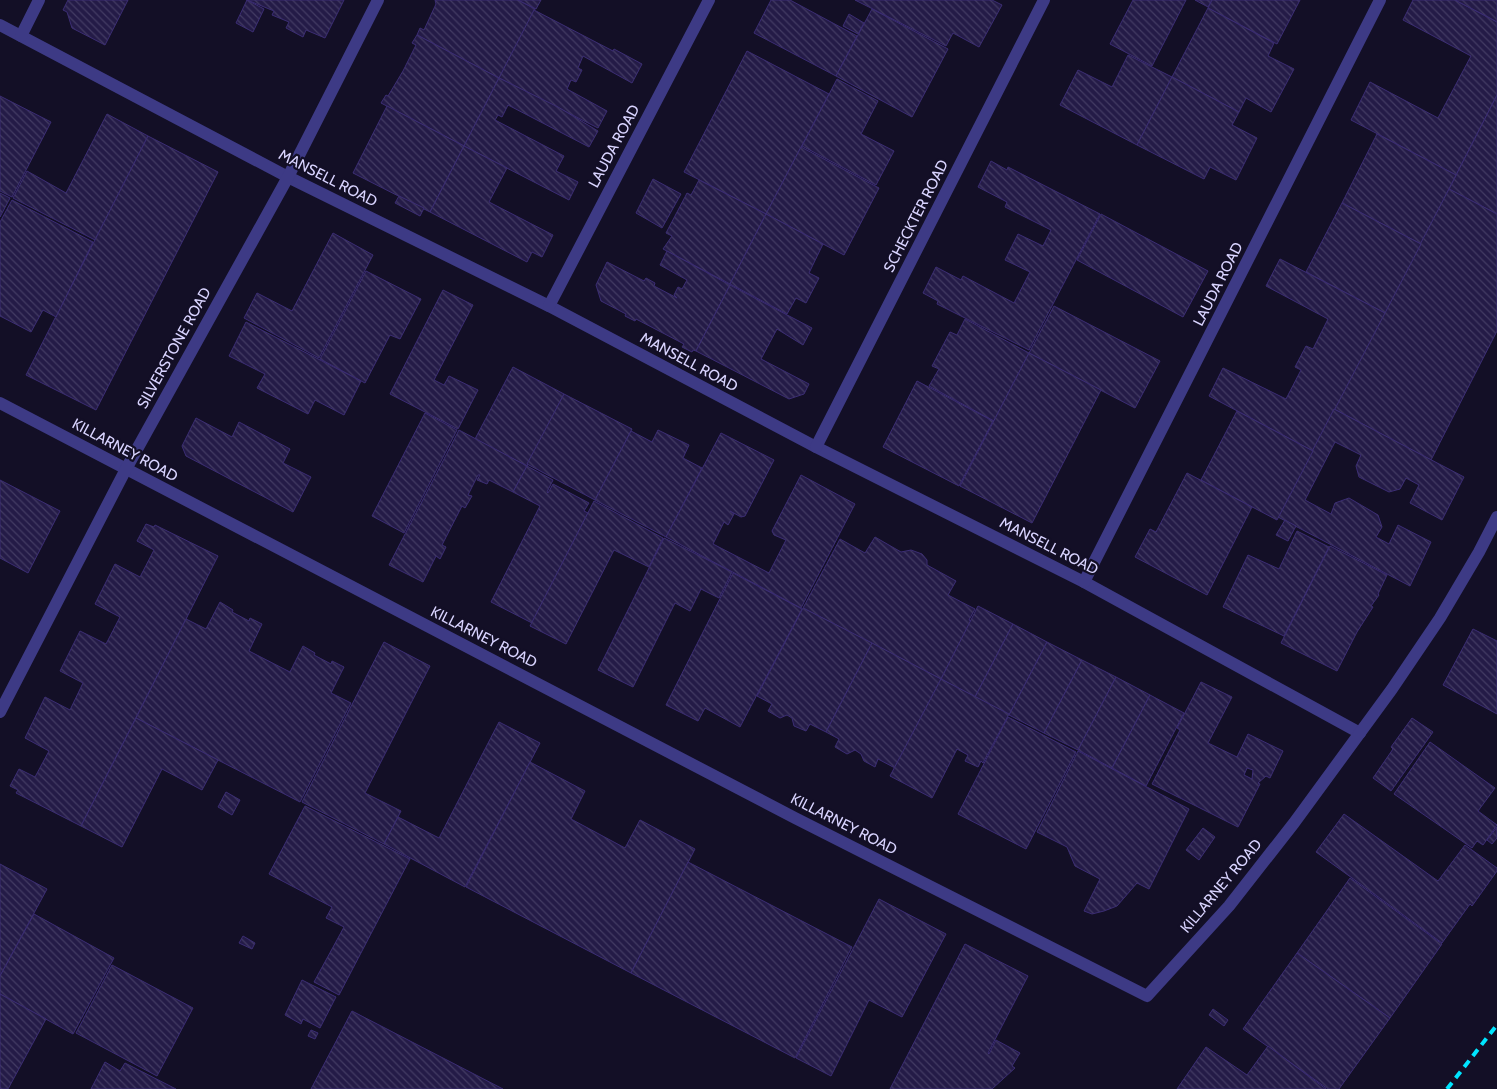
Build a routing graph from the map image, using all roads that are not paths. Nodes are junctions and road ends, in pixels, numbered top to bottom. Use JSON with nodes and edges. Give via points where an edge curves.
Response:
{"nodes":[{"id":1,"x":39,"y":0,"type":"edge"},
{"id":2,"x":378,"y":0,"type":"edge"},
{"id":3,"x":709,"y":0,"type":"edge"},
{"id":4,"x":1044,"y":0,"type":"edge"},
{"id":5,"x":1380,"y":0,"type":"edge"},
{"id":6,"x":0,"y":25,"type":"edge"},
{"id":7,"x":21,"y":36,"type":"junction"},
{"id":8,"x":288,"y":177,"type":"junction"},
{"id":9,"x":549,"y":306,"type":"junction"},
{"id":10,"x":0,"y":402,"type":"edge"},
{"id":11,"x":816,"y":447,"type":"junction"},
{"id":12,"x":126,"y":469,"type":"junction"},
{"id":13,"x":1497,"y":517,"type":"edge"},
{"id":14,"x":1084,"y":582,"type":"junction"},
{"id":15,"x":0,"y":712,"type":"edge"},
{"id":16,"x":1360,"y":732,"type":"junction"}],
"edges":[{"from":1,"to":7,"type":"street"},
{"from":2,"to":8,"type":"street","name":"SILVERSTONE ROAD"},
{"from":3,"to":9,"type":"street","name":"LAUDA ROAD"},
{"from":4,"to":11,"type":"street","name":"SCHECKTER ROAD"},
{"from":5,"to":14,"type":"street","name":"LAUDA ROAD"},
{"from":6,"to":7,"type":"street","name":"MANSELL ROAD"},
{"from":7,"to":8,"type":"street","name":"MANSELL ROAD"},
{"from":8,"to":9,"type":"street","name":"MANSELL ROAD"},
{"from":8,"to":12,"type":"street","name":"SILVERSTONE ROAD"},
{"from":9,"to":11,"type":"street","name":"MANSELL ROAD"},
{"from":10,"to":12,"type":"street","name":"KILLARNEY ROAD"},
{"from":11,"to":14,"type":"street","name":"MANSELL ROAD"},
{"from":12,"to":15,"type":"street","name":"SILVERSTONE ROAD"},
{"from":12,"to":16,"type":"street","name":"KILLARNEY ROAD","via":[[795,818],[1147,996],[1229,906]]},
{"from":13,"to":16,"type":"street","name":"KILLARNEY ROAD","via":[[1440,618]]},
{"from":14,"to":16,"type":"street","name":"MANSELL ROAD"}]}
